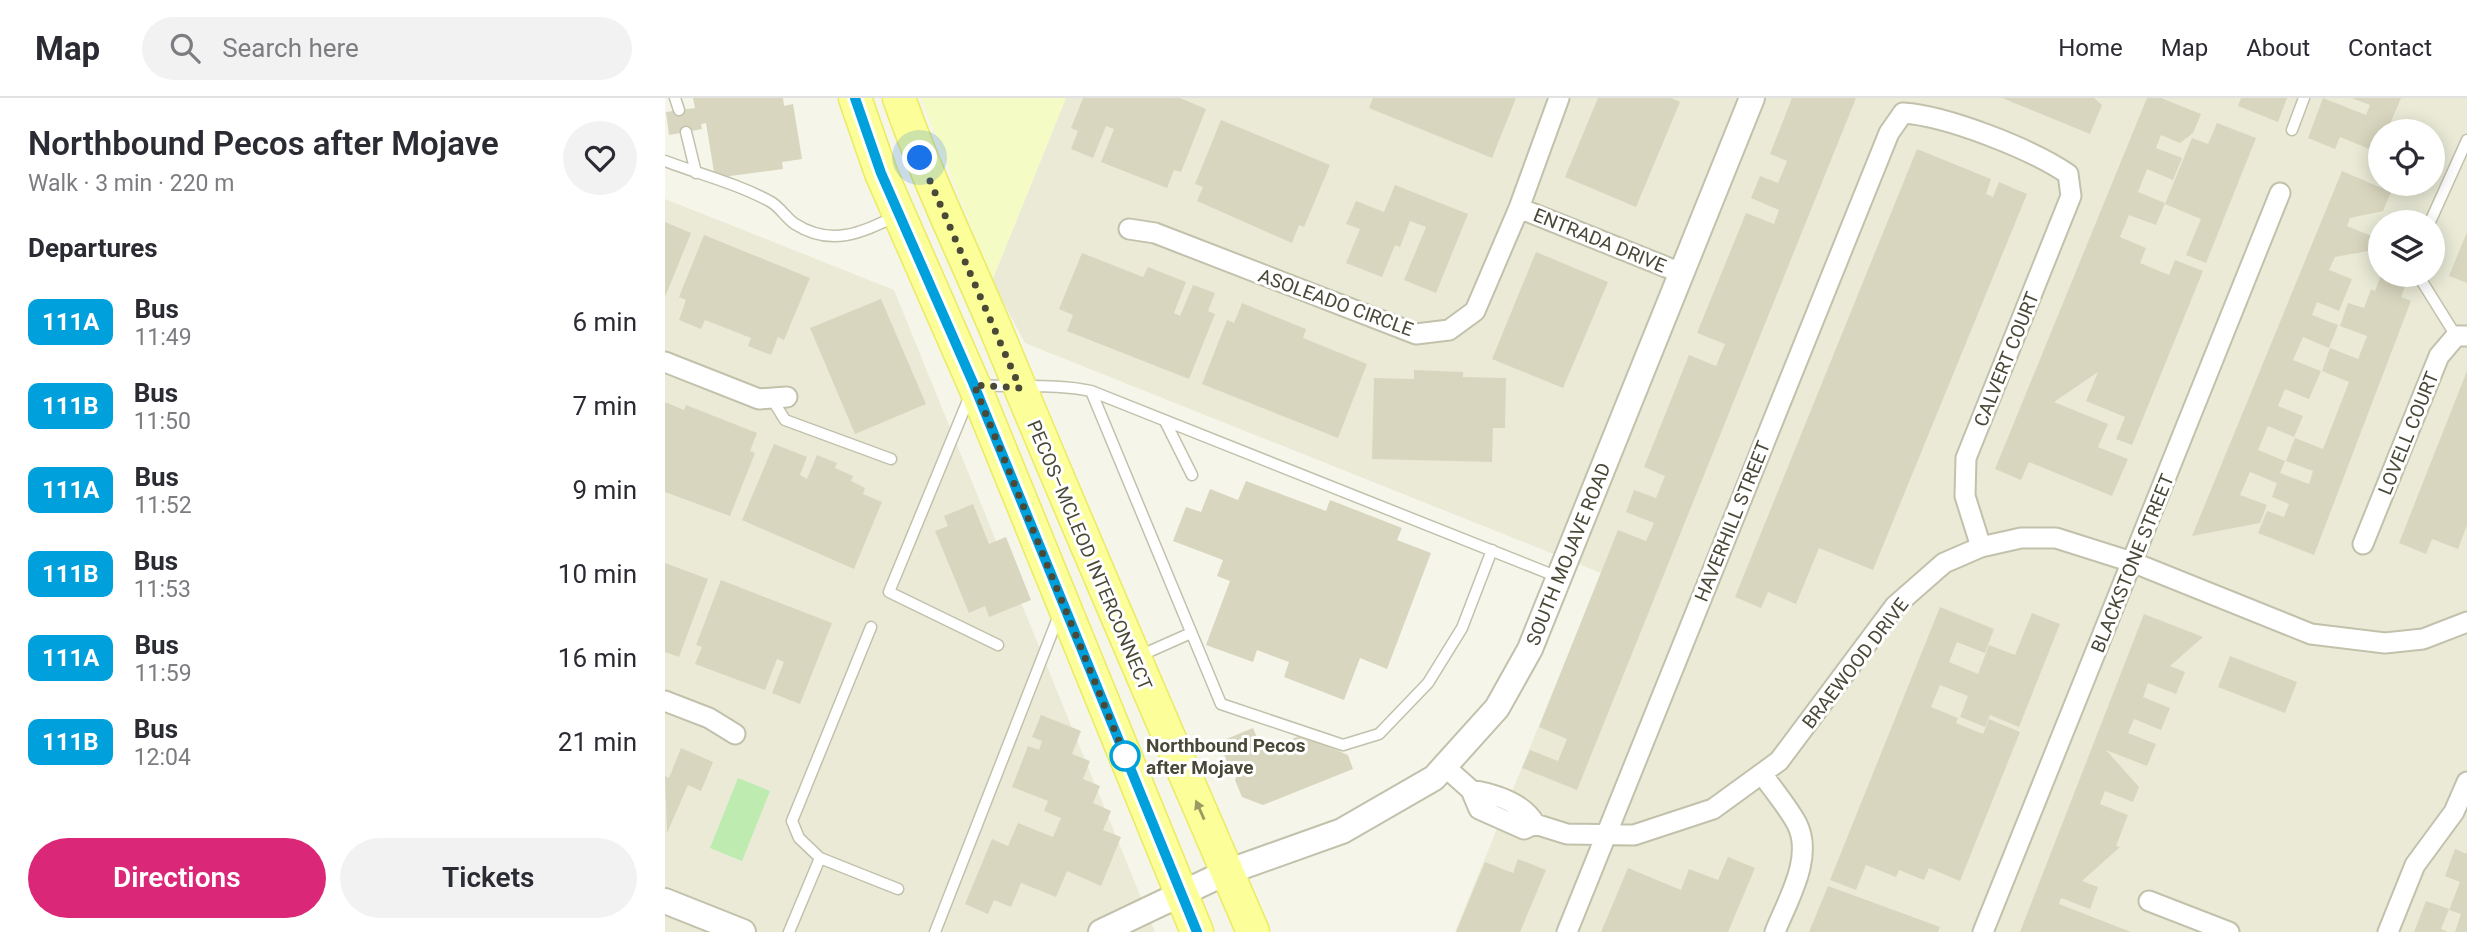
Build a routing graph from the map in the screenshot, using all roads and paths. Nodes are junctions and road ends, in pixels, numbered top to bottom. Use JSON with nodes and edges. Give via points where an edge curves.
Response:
{"nodes":[{"id":1,"x":675,"y":98,"type":"edge"},
{"id":2,"x":855,"y":98,"type":"edge"},
{"id":3,"x":899,"y":98,"type":"edge"},
{"id":4,"x":1559,"y":98,"type":"edge"},
{"id":5,"x":1752,"y":98,"type":"edge"},
{"id":6,"x":2304,"y":98,"type":"edge"},
{"id":7,"x":679,"y":110,"type":"dead end"},
{"id":8,"x":2292,"y":130,"type":"dead end"},
{"id":9,"x":686,"y":132,"type":"dead end"},
{"id":10,"x":2467,"y":140,"type":"edge"},
{"id":11,"x":665,"y":161,"type":"edge"},
{"id":12,"x":696,"y":173,"type":"junction"},
{"id":13,"x":2068,"y":174,"type":"joint"},
{"id":14,"x":2280,"y":194,"type":"dead end"},
{"id":15,"x":1519,"y":208,"type":"junction"},
{"id":16,"x":2435,"y":210,"type":"edge"},
{"id":17,"x":900,"y":215,"type":"junction"},
{"id":18,"x":1129,"y":229,"type":"dead end"},
{"id":19,"x":1682,"y":273,"type":"junction"},
{"id":20,"x":2426,"y":287,"type":"edge"},
{"id":21,"x":2461,"y":336,"type":"edge"},
{"id":22,"x":665,"y":362,"type":"edge"},
{"id":23,"x":974,"y":385,"type":"junction"},
{"id":24,"x":1020,"y":388,"type":"junction"},
{"id":25,"x":1091,"y":391,"type":"junction"},
{"id":26,"x":779,"y":398,"type":"joint"},
{"id":27,"x":1165,"y":421,"type":"junction"},
{"id":28,"x":891,"y":459,"type":"dead end"},
{"id":29,"x":1192,"y":475,"type":"dead end"},
{"id":30,"x":2363,"y":544,"type":"dead end"},
{"id":31,"x":1981,"y":547,"type":"junction"},
{"id":32,"x":1492,"y":550,"type":"junction"},
{"id":33,"x":2132,"y":562,"type":"junction"},
{"id":34,"x":1559,"y":577,"type":"junction"},
{"id":35,"x":1063,"y":605,"type":"junction"},
{"id":36,"x":2467,"y":622,"type":"edge"},
{"id":37,"x":871,"y":627,"type":"dead end"},
{"id":38,"x":1191,"y":633,"type":"junction"},
{"id":39,"x":998,"y":645,"type":"dead end"},
{"id":40,"x":1133,"y":659,"type":"junction"},
{"id":41,"x":665,"y":701,"type":"edge"},
{"id":42,"x":735,"y":734,"type":"dead end"},
{"id":43,"x":1445,"y":767,"type":"junction"},
{"id":44,"x":1763,"y":775,"type":"junction"},
{"id":45,"x":2467,"y":782,"type":"edge"},
{"id":46,"x":2460,"y":815,"type":"edge"},
{"id":47,"x":1605,"y":837,"type":"junction"},
{"id":48,"x":820,"y":858,"type":"junction"},
{"id":49,"x":1227,"y":872,"type":"junction"},
{"id":50,"x":898,"y":889,"type":"dead end"},
{"id":51,"x":1180,"y":892,"type":"junction"},
{"id":52,"x":665,"y":901,"type":"edge"},
{"id":53,"x":2149,"y":901,"type":"dead end"},
{"id":54,"x":737,"y":931,"type":"edge"},
{"id":55,"x":789,"y":932,"type":"edge"},
{"id":56,"x":935,"y":932,"type":"edge"},
{"id":57,"x":1101,"y":932,"type":"edge"},
{"id":58,"x":1197,"y":932,"type":"edge"},
{"id":59,"x":1253,"y":932,"type":"edge"},
{"id":60,"x":1567,"y":932,"type":"edge"},
{"id":61,"x":1775,"y":932,"type":"edge"},
{"id":62,"x":1983,"y":932,"type":"edge"},
{"id":63,"x":2229,"y":932,"type":"edge"},
{"id":64,"x":2388,"y":932,"type":"edge"}],
"edges":[{"from":1,"to":7,"type":"lane"},
{"from":2,"to":17,"type":"main road"},
{"from":3,"to":24,"type":"main road","name":"PECOS–MCLEOD INTERCONNECT","via":[[920,158]]},
{"from":4,"to":15,"type":"street","name":"ASOLEADO CIRCLE"},
{"from":5,"to":19,"type":"street","name":"SOUTH MOJAVE ROAD"},
{"from":6,"to":8,"type":"lane"},
{"from":9,"to":12,"type":"lane"},
{"from":10,"to":16,"type":"lane"},
{"from":11,"to":12,"type":"lane"},
{"from":12,"to":17,"type":"lane","via":[[773,203],[793,223],[815,234],[838,238]]},
{"from":13,"to":31,"type":"street","name":"CALVERT COURT","via":[[2071,196],[1966,458],[1965,496]]},
{"from":13,"to":47,"type":"street","name":"HAVERHILL STREET","via":[[2049,161],[1929,115],[1903,113],[1889,133]]},
{"from":14,"to":33,"type":"street","name":"BLACKSTONE STREET"},
{"from":15,"to":18,"type":"street","name":"ASOLEADO CIRCLE","via":[[1475,311],[1449,330],[1416,334],[1156,233]]},
{"from":15,"to":19,"type":"street","name":"ENTRADA DRIVE"},
{"from":17,"to":23,"type":"main road"},
{"from":19,"to":34,"type":"street","name":"SOUTH MOJAVE ROAD"},
{"from":20,"to":21,"type":"lane"},
{"from":21,"to":30,"type":"street","name":"LOVELL COURT","via":[[2439,356]]},
{"from":22,"to":26,"type":"street","via":[[759,400]]},
{"from":23,"to":24,"type":"lane"},
{"from":23,"to":35,"type":"main road"},
{"from":23,"to":39,"type":"lane","via":[[890,592]]},
{"from":24,"to":25,"type":"lane","via":[[1063,385]]},
{"from":24,"to":40,"type":"main road","name":"PECOS–MCLEOD INTERCONNECT"},
{"from":25,"to":27,"type":"lane"},
{"from":25,"to":38,"type":"lane"},
{"from":26,"to":28,"type":"lane","via":[[785,420]]},
{"from":27,"to":29,"type":"lane"},
{"from":27,"to":32,"type":"lane"},
{"from":31,"to":33,"type":"street","name":"BRAEWOOD DRIVE","via":[[2021,538],[2056,538]]},
{"from":31,"to":44,"type":"street","name":"BRAEWOOD DRIVE","via":[[1944,563],[1895,606],[1779,761]]},
{"from":32,"to":34,"type":"lane"},
{"from":32,"to":38,"type":"lane","via":[[1462,628],[1428,683],[1378,734],[1343,745],[1221,704]]},
{"from":33,"to":36,"type":"street","name":"BRAEWOOD DRIVE","via":[[2311,634],[2385,643],[2423,639]]},
{"from":33,"to":62,"type":"street","name":"BLACKSTONE STREET"},
{"from":34,"to":43,"type":"street","name":"SOUTH MOJAVE ROAD","via":[[1530,649],[1497,708]]},
{"from":35,"to":51,"type":"main road"},
{"from":35,"to":56,"type":"lane"},
{"from":37,"to":48,"type":"lane","via":[[792,821],[799,838]]},
{"from":38,"to":40,"type":"lane"},
{"from":49,"to":40,"type":"main road","name":"PECOS–MCLEOD INTERCONNECT","one_way":true},
{"from":41,"to":42,"type":"street"},
{"from":43,"to":47,"type":"street","name":"BRAEWOOD DRIVE","via":[[1471,790],[1479,808],[1524,829],[1535,824],[1567,834]]},
{"from":43,"to":49,"type":"street","name":"SOUTH MOJAVE ROAD","via":[[1434,778],[1342,831]]},
{"from":44,"to":47,"type":"street","name":"BRAEWOOD DRIVE","via":[[1713,809],[1634,835]]},
{"from":44,"to":61,"type":"street","via":[[1798,825],[1802,852]]},
{"from":45,"to":46,"type":"street"},
{"from":46,"to":64,"type":"street","via":[[2415,866]]},
{"from":47,"to":60,"type":"street","name":"HAVERHILL STREET"},
{"from":48,"to":50,"type":"lane"},
{"from":48,"to":55,"type":"lane"},
{"from":49,"to":51,"type":"street","name":"SOUTH MOJAVE ROAD"},
{"from":49,"to":59,"type":"main road","name":"PECOS–MCLEOD INTERCONNECT"},
{"from":51,"to":57,"type":"street","name":"SOUTH MOJAVE ROAD"},
{"from":51,"to":58,"type":"main road"},
{"from":52,"to":54,"type":"street"},
{"from":53,"to":63,"type":"street"}]}
